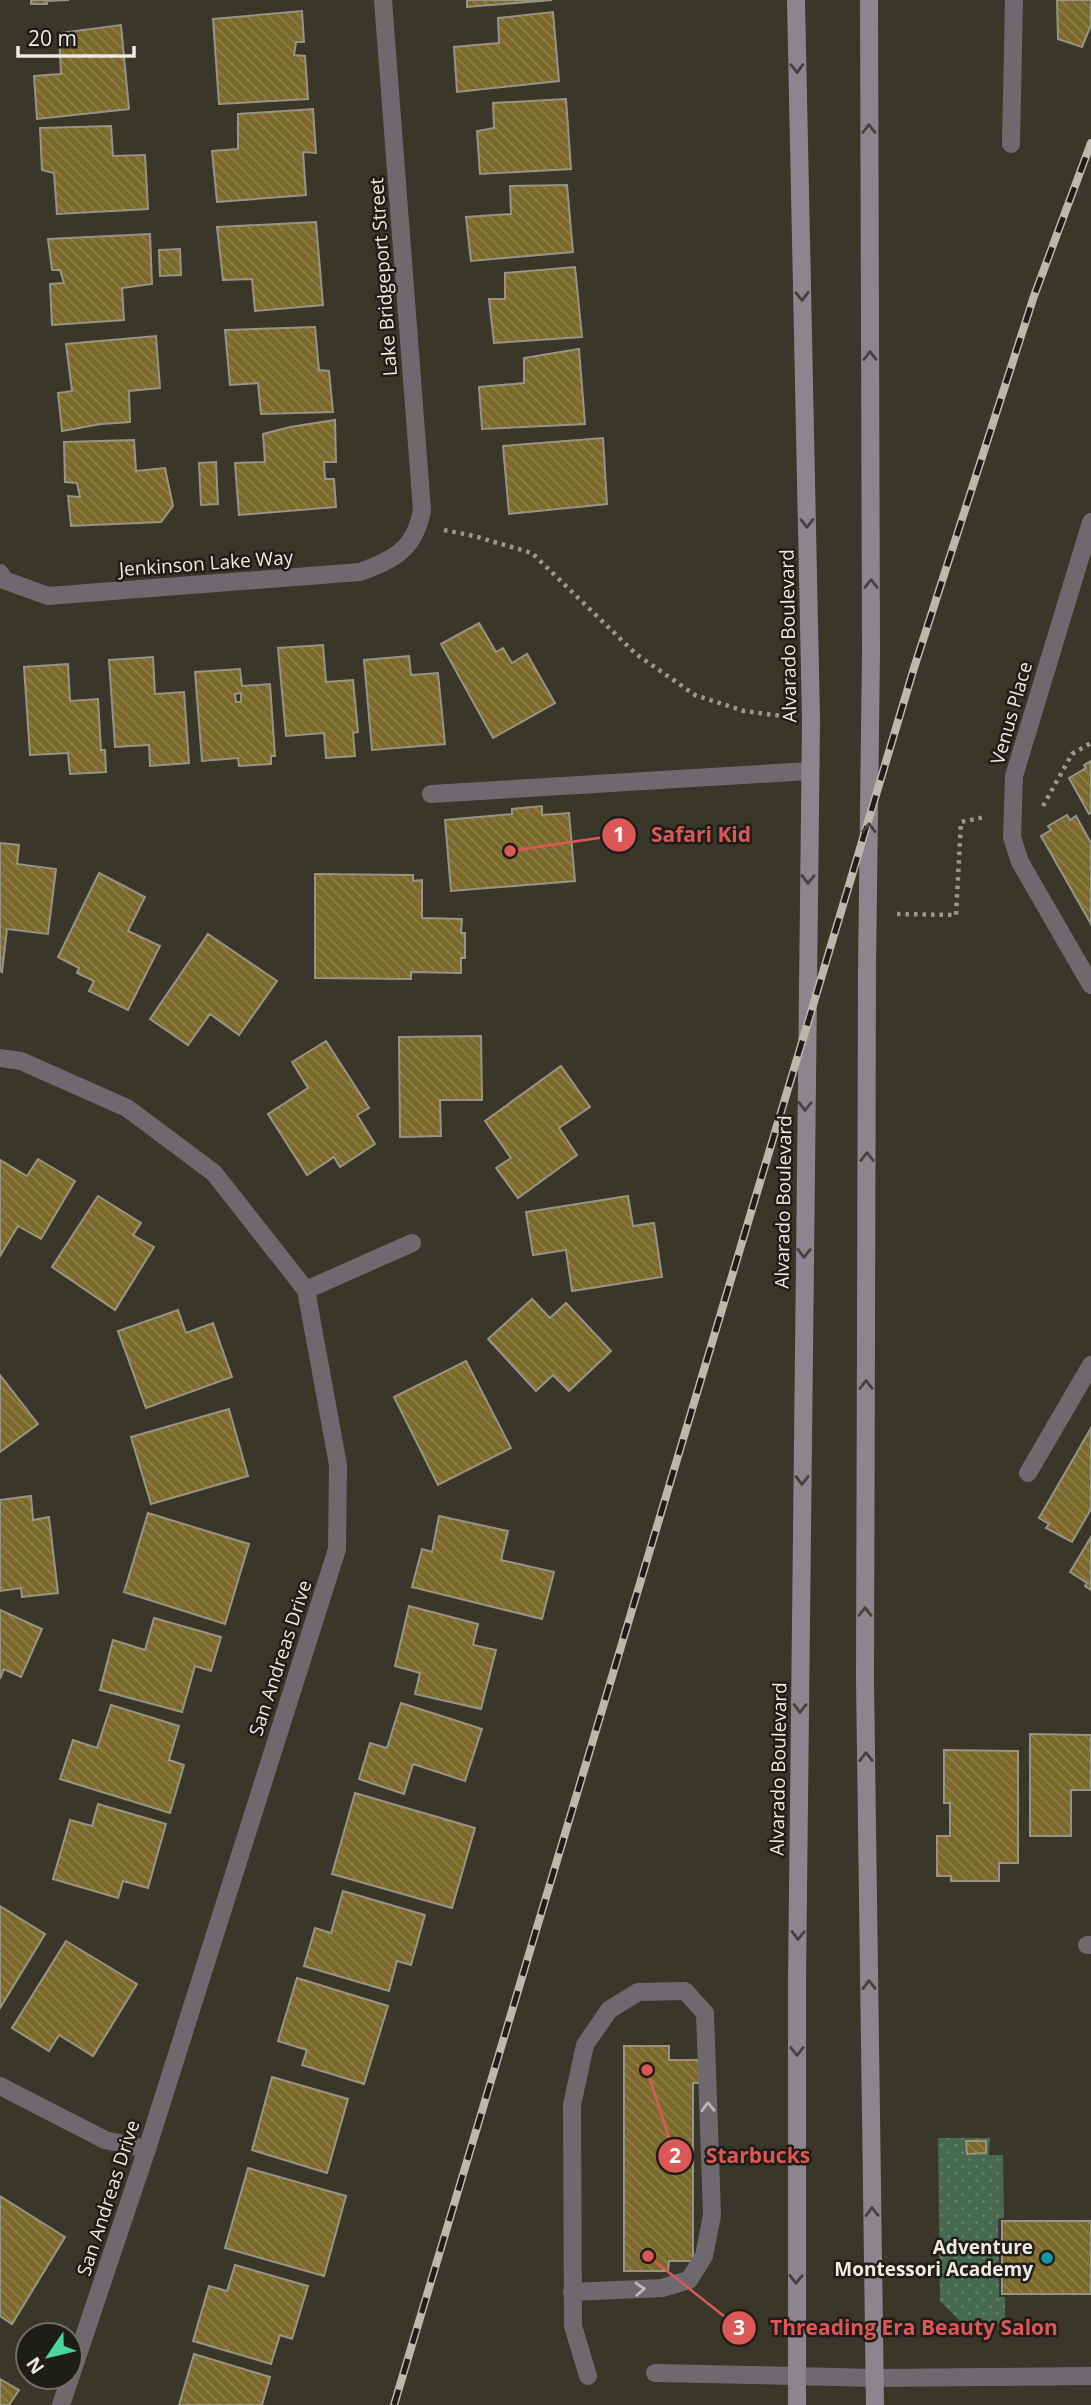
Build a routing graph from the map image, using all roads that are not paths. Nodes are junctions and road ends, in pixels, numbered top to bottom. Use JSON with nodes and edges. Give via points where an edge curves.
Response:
{"nodes":[{"id":1,"x":383,"y":0,"type":"edge"},
{"id":2,"x":796,"y":0,"type":"edge"},
{"id":3,"x":869,"y":0,"type":"edge"},
{"id":4,"x":1014,"y":0,"type":"edge"},
{"id":5,"x":1011,"y":144,"type":"dead end"},
{"id":6,"x":1091,"y":522,"type":"edge"},
{"id":7,"x":407,"y":548,"type":"joint"},
{"id":8,"x":2,"y":576,"type":"edge"},
{"id":9,"x":809,"y":771,"type":"junction"},
{"id":10,"x":431,"y":794,"type":"dead end"},
{"id":11,"x":1091,"y":985,"type":"edge"},
{"id":12,"x":0,"y":1058,"type":"edge"},
{"id":13,"x":412,"y":1243,"type":"dead end"},
{"id":14,"x":306,"y":1290,"type":"junction"},
{"id":15,"x":1091,"y":1365,"type":"edge"},
{"id":16,"x":1028,"y":1473,"type":"dead end"},
{"id":17,"x":0,"y":2086,"type":"edge"},
{"id":18,"x":147,"y":2149,"type":"junction"},
{"id":19,"x":572,"y":2292,"type":"junction"},
{"id":20,"x":656,"y":2373,"type":"dead end"},
{"id":21,"x":588,"y":2376,"type":"dead end"},
{"id":22,"x":797,"y":2376,"type":"junction"},
{"id":23,"x":1091,"y":2376,"type":"edge"},
{"id":24,"x":874,"y":2378,"type":"junction"},
{"id":25,"x":61,"y":2405,"type":"edge"},
{"id":26,"x":797,"y":2405,"type":"edge"},
{"id":27,"x":875,"y":2405,"type":"edge"}],
"edges":[{"from":1,"to":7,"type":"street","name":"Lake Bridgeport Street","via":[[422,510]]},
{"from":2,"to":9,"type":"main road","name":"Alvarado Boulevard","one_way":true},
{"from":24,"to":3,"type":"main road","one_way":true,"via":[[865,1681],[871,652]]},
{"from":4,"to":5,"type":"street"},
{"from":6,"to":11,"type":"street","name":"Venus Place","via":[[1014,775],[1012,827],[1020,862]]},
{"from":7,"to":8,"type":"street","name":"Jenkinson Lake Way","via":[[360,572],[48,596]]},
{"from":9,"to":10,"type":"street"},
{"from":9,"to":22,"type":"main road","name":"Alvarado Boulevard","one_way":true},
{"from":12,"to":14,"type":"street","name":"San Andreas Drive","via":[[21,1061],[127,1108],[214,1173]]},
{"from":13,"to":14,"type":"street"},
{"from":14,"to":18,"type":"street","name":"San Andreas Drive","via":[[338,1465],[337,1549]]},
{"from":15,"to":16,"type":"street"},
{"from":17,"to":18,"type":"street","via":[[105,2140]]},
{"from":18,"to":25,"type":"street","name":"San Andreas Drive"},
{"from":19,"to":19,"type":"street","one_way":true,"via":[[662,2288],[689,2280],[704,2256],[712,2216],[705,2013],[685,1991],[638,1992],[609,2010],[585,2045],[572,2105]]},
{"from":19,"to":21,"type":"street","via":[[573,2326]]},
{"from":20,"to":22,"type":"street"},
{"from":22,"to":24,"type":"street"},
{"from":22,"to":26,"type":"main road","name":"Alvarado Boulevard"},
{"from":23,"to":24,"type":"street"},
{"from":24,"to":27,"type":"main road"}]}
